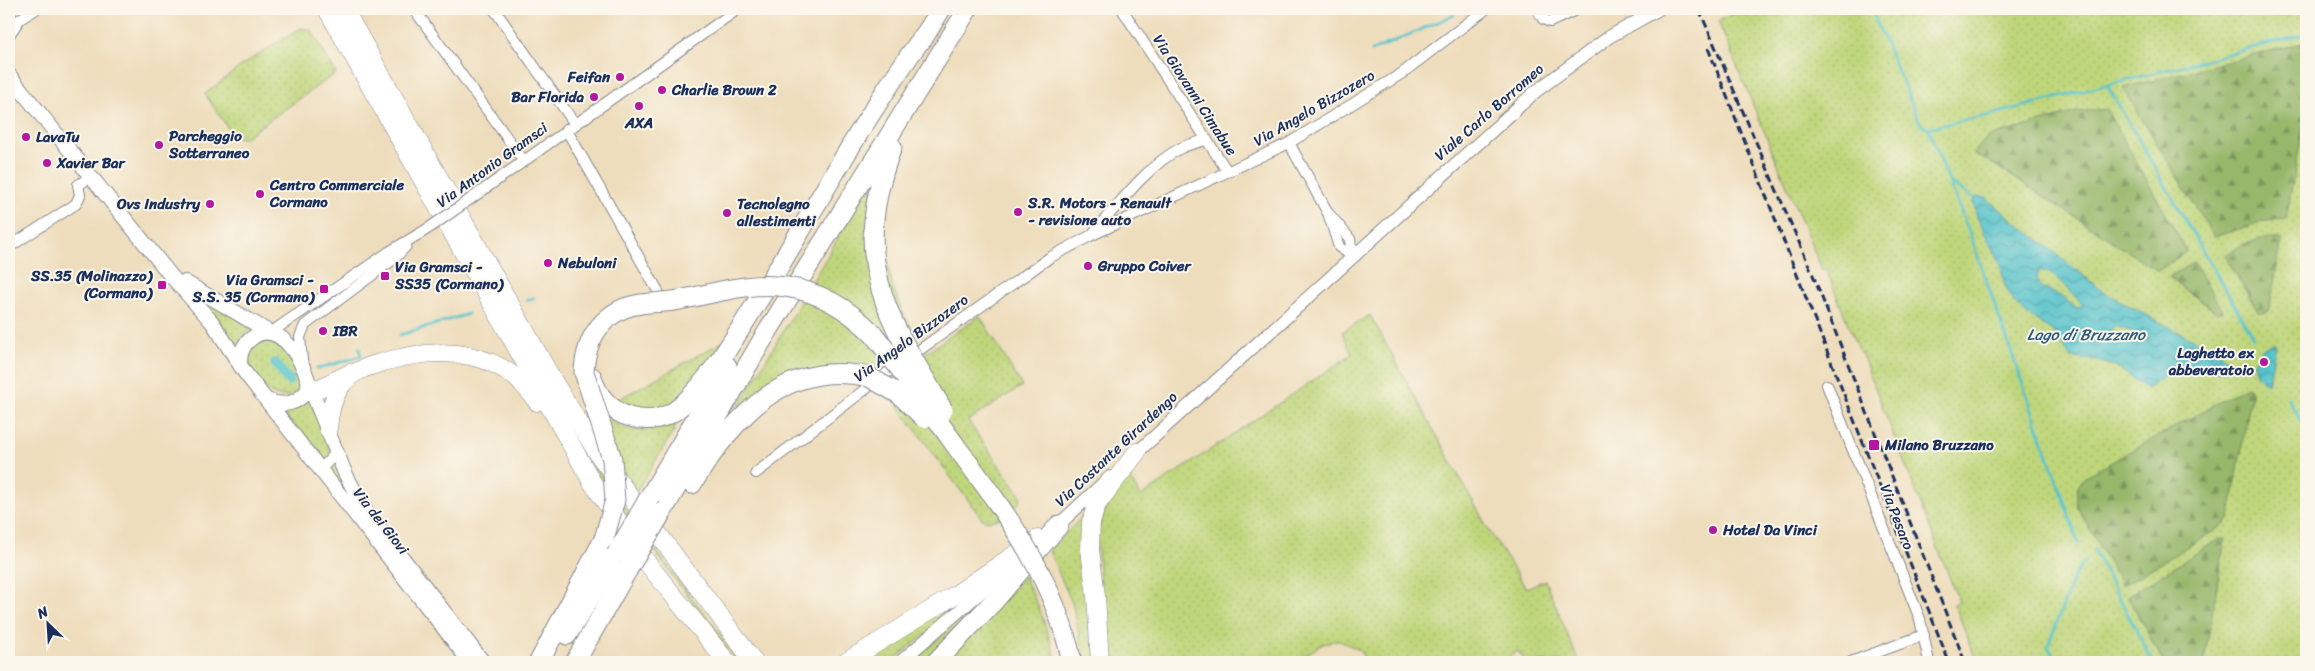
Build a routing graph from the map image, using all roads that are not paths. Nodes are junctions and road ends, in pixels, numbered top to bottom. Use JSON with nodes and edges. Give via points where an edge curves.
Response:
{"nodes":[{"id":1,"x":36,"y":9,"type":"edge"},
{"id":2,"x":327,"y":9,"type":"edge"},
{"id":3,"x":344,"y":9,"type":"edge"},
{"id":4,"x":414,"y":9,"type":"edge"},
{"id":5,"x":494,"y":9,"type":"edge"},
{"id":6,"x":738,"y":9,"type":"edge"},
{"id":7,"x":941,"y":9,"type":"edge"},
{"id":8,"x":968,"y":9,"type":"edge"},
{"id":9,"x":1122,"y":9,"type":"edge"},
{"id":10,"x":1486,"y":9,"type":"edge"},
{"id":11,"x":1537,"y":9,"type":"edge"},
{"id":12,"x":1578,"y":9,"type":"edge"},
{"id":13,"x":1659,"y":9,"type":"edge"},
{"id":14,"x":9,"y":18,"type":"edge"},
{"id":15,"x":20,"y":19,"type":"junction"},
{"id":16,"x":928,"y":30,"type":"junction"},
{"id":17,"x":9,"y":36,"type":"edge"},
{"id":18,"x":9,"y":75,"type":"edge"},
{"id":19,"x":904,"y":114,"type":"junction"},
{"id":20,"x":571,"y":127,"type":"junction"},
{"id":21,"x":1207,"y":140,"type":"junction"},
{"id":22,"x":1289,"y":142,"type":"junction"},
{"id":23,"x":523,"y":160,"type":"junction"},
{"id":24,"x":1227,"y":171,"type":"junction"},
{"id":25,"x":92,"y":176,"type":"junction"},
{"id":26,"x":1090,"y":236,"type":"junction"},
{"id":27,"x":410,"y":242,"type":"junction"},
{"id":28,"x":9,"y":247,"type":"edge"},
{"id":29,"x":1352,"y":256,"type":"junction"},
{"id":30,"x":156,"y":257,"type":"junction"},
{"id":31,"x":665,"y":296,"type":"junction"},
{"id":32,"x":292,"y":319,"type":"junction"},
{"id":33,"x":252,"y":321,"type":"junction"},
{"id":34,"x":270,"y":333,"type":"junction"},
{"id":35,"x":302,"y":362,"type":"junction"},
{"id":36,"x":240,"y":365,"type":"junction"},
{"id":37,"x":362,"y":368,"type":"junction"},
{"id":38,"x":1827,"y":385,"type":"dead end"},
{"id":39,"x":310,"y":386,"type":"junction"},
{"id":40,"x":267,"y":400,"type":"junction"},
{"id":41,"x":328,"y":429,"type":"junction"},
{"id":42,"x":337,"y":452,"type":"junction"},
{"id":43,"x":1137,"y":452,"type":"junction"},
{"id":44,"x":583,"y":466,"type":"junction"},
{"id":45,"x":320,"y":470,"type":"junction"},
{"id":46,"x":756,"y":473,"type":"dead end"},
{"id":47,"x":978,"y":475,"type":"junction"},
{"id":48,"x":666,"y":516,"type":"junction"},
{"id":49,"x":1059,"y":525,"type":"junction"},
{"id":50,"x":626,"y":567,"type":"junction"},
{"id":51,"x":435,"y":602,"type":"junction"},
{"id":52,"x":729,"y":630,"type":"junction"},
{"id":53,"x":1924,"y":635,"type":"junction"},
{"id":54,"x":578,"y":661,"type":"edge"},
{"id":55,"x":470,"y":662,"type":"edge"},
{"id":56,"x":477,"y":662,"type":"edge"},
{"id":57,"x":484,"y":662,"type":"edge"},
{"id":58,"x":539,"y":662,"type":"edge"},
{"id":59,"x":550,"y":662,"type":"edge"},
{"id":60,"x":727,"y":662,"type":"edge"},
{"id":61,"x":754,"y":662,"type":"edge"},
{"id":62,"x":762,"y":662,"type":"edge"},
{"id":63,"x":846,"y":662,"type":"edge"},
{"id":64,"x":900,"y":662,"type":"edge"},
{"id":65,"x":936,"y":662,"type":"edge"},
{"id":66,"x":1072,"y":662,"type":"edge"},
{"id":67,"x":1100,"y":662,"type":"edge"},
{"id":68,"x":1851,"y":662,"type":"edge"},
{"id":69,"x":1929,"y":662,"type":"edge"}],
"edges":[{"from":1,"to":15,"type":"street"},
{"from":2,"to":44,"type":"highway"},
{"from":3,"to":52,"type":"highway","via":[[589,439]]},
{"from":4,"to":23,"type":"street"},
{"from":5,"to":20,"type":"street"},
{"from":6,"to":20,"type":"street","name":"Via Antonio Gramsci"},
{"from":7,"to":16,"type":"highway"},
{"from":8,"to":19,"type":"highway"},
{"from":9,"to":21,"type":"street","name":"Via Giovanni Cimabue"},
{"from":10,"to":22,"type":"street","name":"Via Angelo Bizzozero","via":[[1401,74]]},
{"from":11,"to":12,"type":"street","via":[[1543,19],[1550,22]]},
{"from":13,"to":29,"type":"street","name":"Viale Carlo Borromeo","via":[[1609,37],[1541,86]]},
{"from":14,"to":15,"type":"street"},
{"from":15,"to":17,"type":"street"},
{"from":16,"to":31,"type":"highway","bridge":true,"via":[[895,74],[722,357],[691,396],[669,415],[630,419],[600,397],[595,386],[592,359],[595,345],[612,323]]},
{"from":16,"to":50,"type":"highway","bridge":true,"via":[[650,496]]},
{"from":18,"to":25,"type":"main road"},
{"from":19,"to":47,"type":"highway","bridge":true,"via":[[877,190],[873,228],[879,285],[902,340]]},
{"from":19,"to":48,"type":"highway","via":[[763,338]]},
{"from":20,"to":23,"type":"street","name":"Via Antonio Gramsci"},
{"from":20,"to":31,"type":"street"},
{"from":21,"to":24,"type":"street","name":"Via Giovanni Cimabue"},
{"from":21,"to":26,"type":"street","name":"Via Angelo Bizzozero","via":[[1182,147],[1165,159]]},
{"from":22,"to":24,"type":"street","name":"Via Angelo Bizzozero"},
{"from":22,"to":29,"type":"street","via":[[1328,213],[1350,239]]},
{"from":23,"to":27,"type":"street","name":"Via Antonio Gramsci","bridge":true},
{"from":24,"to":26,"type":"street","name":"Via Angelo Bizzozero"},
{"from":25,"to":28,"type":"street","via":[[78,186],[80,195],[76,204]]},
{"from":25,"to":30,"type":"main road"},
{"from":26,"to":46,"type":"street","name":"Via Angelo Bizzozero","via":[[1049,258],[880,378]]},
{"from":27,"to":32,"type":"street","name":"Via Antonio Gramsci","via":[[389,252]]},
{"from":27,"to":35,"type":"street","name":"Via Antonio Gramsci","via":[[394,259],[306,325],[300,337]]},
{"from":29,"to":43,"type":"street","name":"Via Costante Girardengo"},
{"from":30,"to":33,"type":"main road","via":[[190,286]]},
{"from":30,"to":36,"type":"main road","via":[[218,330]]},
{"from":31,"to":47,"type":"highway","bridge":true,"via":[[756,285],[786,287],[825,298],[858,319],[874,335]]},
{"from":31,"to":58,"type":"highway","bridge":true,"via":[[619,311],[603,323],[590,342],[584,372],[609,446],[615,500],[604,539]]},
{"from":32,"to":33,"type":"street","name":"Via Antonio Gramsci","via":[[270,323]]},
{"from":32,"to":34,"type":"street","name":"Via Antonio Gramsci"},
{"from":33,"to":34,"type":"main road"},
{"from":34,"to":35,"type":"main road","via":[[280,338]]},
{"from":34,"to":36,"type":"main road","via":[[256,335],[245,344]]},
{"from":35,"to":39,"type":"main road"},
{"from":36,"to":40,"type":"main road"},
{"from":37,"to":39,"type":"highway","via":[[320,388]]},
{"from":37,"to":41,"type":"highway","via":[[342,384],[330,412]]},
{"from":37,"to":44,"type":"highway","via":[[412,354],[433,352],[452,352],[491,363],[508,372],[527,389],[560,439]]},
{"from":38,"to":53,"type":"street","name":"Via Pesaro"},
{"from":39,"to":40,"type":"main road","via":[[300,400],[291,403],[275,404]]},
{"from":39,"to":41,"type":"main road","name":"Via dei Giovi"},
{"from":40,"to":45,"type":"main road","name":"Via dei Giovi"},
{"from":41,"to":42,"type":"main road","name":"Via dei Giovi"},
{"from":42,"to":45,"type":"street"},
{"from":42,"to":51,"type":"main road","name":"Via dei Giovi","via":[[363,507]]},
{"from":43,"to":49,"type":"street","name":"Via Costante Girardengo"},
{"from":43,"to":67,"type":"highway","via":[[1097,504],[1091,522],[1090,550]]},
{"from":44,"to":60,"type":"highway","via":[[648,564]]},
{"from":45,"to":55,"type":"main road","name":"Via dei Giovi"},
{"from":47,"to":48,"type":"highway","bridge":true,"via":[[900,394],[870,378],[822,373],[795,382],[762,400],[742,417],[718,443]]},
{"from":47,"to":66,"type":"highway","bridge":true,"via":[[1042,572],[1060,617]]},
{"from":48,"to":50,"type":"highway","bridge":true},
{"from":49,"to":63,"type":"highway","via":[[955,595]]},
{"from":49,"to":64,"type":"street","name":"Via Costante Girardengo"},
{"from":49,"to":65,"type":"highway"},
{"from":50,"to":54,"type":"highway"},
{"from":50,"to":59,"type":"highway"},
{"from":51,"to":56,"type":"street"},
{"from":51,"to":57,"type":"main road","name":"Via dei Giovi"},
{"from":52,"to":61,"type":"highway"},
{"from":52,"to":62,"type":"highway"},
{"from":53,"to":68,"type":"street"},
{"from":53,"to":69,"type":"street","name":"Via Pesaro"}]}
